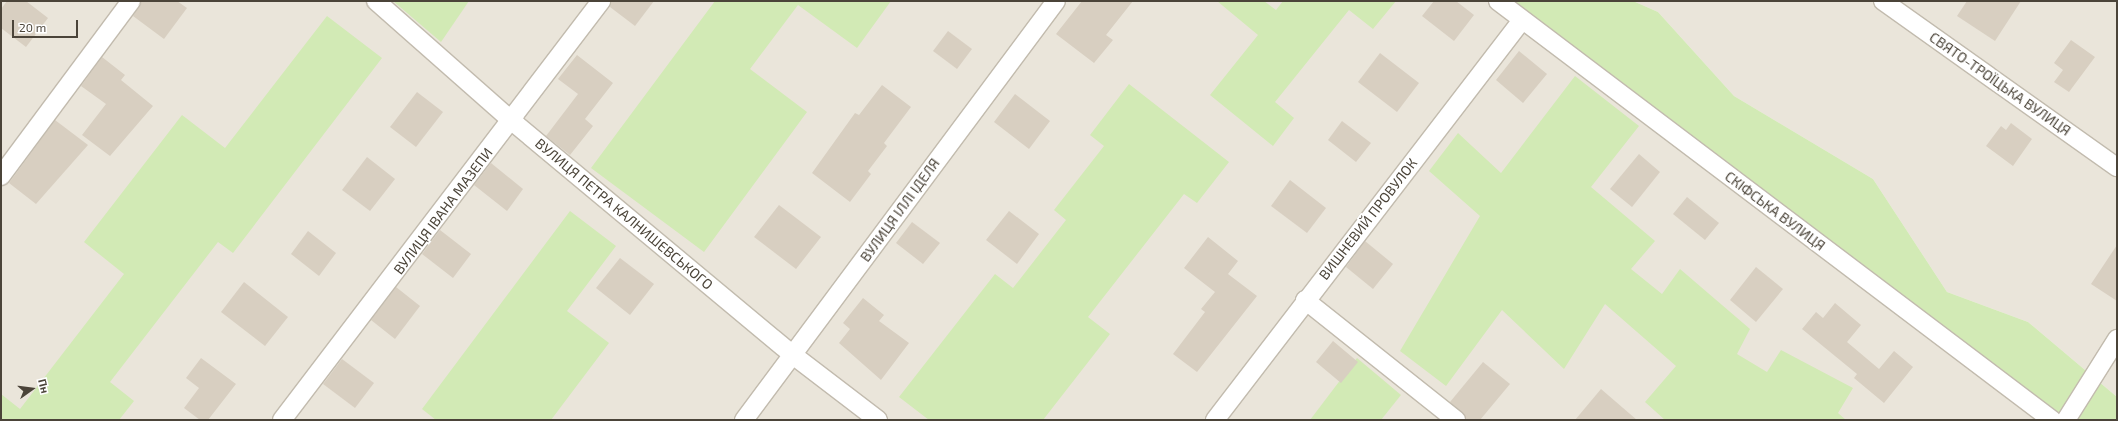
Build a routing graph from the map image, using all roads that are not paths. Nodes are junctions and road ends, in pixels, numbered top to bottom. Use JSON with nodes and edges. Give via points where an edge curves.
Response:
{"nodes":[{"id":1,"x":131,"y":1,"type":"edge"},
{"id":2,"x":376,"y":1,"type":"edge"},
{"id":3,"x":601,"y":1,"type":"edge"},
{"id":4,"x":1056,"y":1,"type":"edge"},
{"id":5,"x":1498,"y":1,"type":"edge"},
{"id":6,"x":1883,"y":1,"type":"edge"},
{"id":7,"x":1522,"y":20,"type":"junction"},
{"id":8,"x":512,"y":121,"type":"junction"},
{"id":9,"x":2117,"y":167,"type":"edge"},
{"id":10,"x":1,"y":176,"type":"edge"},
{"id":11,"x":1305,"y":300,"type":"junction"},
{"id":12,"x":2117,"y":339,"type":"edge"},
{"id":13,"x":792,"y":355,"type":"junction"},
{"id":14,"x":282,"y":420,"type":"edge"},
{"id":15,"x":744,"y":420,"type":"edge"},
{"id":16,"x":878,"y":420,"type":"edge"},
{"id":17,"x":1215,"y":420,"type":"edge"},
{"id":18,"x":1456,"y":420,"type":"edge"},
{"id":19,"x":2052,"y":420,"type":"edge"},
{"id":20,"x":2066,"y":420,"type":"edge"}],
"edges":[{"from":1,"to":10,"type":"street"},
{"from":2,"to":8,"type":"street","name":"ВУЛИЦЯ ПЕТРА КАЛНИШЕВСЬКОГО"},
{"from":3,"to":8,"type":"street","name":"ВУЛИЦЯ ІВАНА МАЗЕПИ"},
{"from":4,"to":13,"type":"street","name":"ВУЛИЦЯ ІЛЛІ ІДЕЛЯ"},
{"from":5,"to":7,"type":"street","name":"СКІФСЬКА ВУЛИЦЯ"},
{"from":6,"to":9,"type":"street","name":"СВЯТО-ТРОЇЦЬКА ВУЛИЦЯ"},
{"from":7,"to":11,"type":"street","name":"ВИШНЕВИЙ ПРОВУЛОК"},
{"from":7,"to":19,"type":"street","name":"СКІФСЬКА ВУЛИЦЯ"},
{"from":8,"to":13,"type":"street","name":"ВУЛИЦЯ ПЕТРА КАЛНИШЕВСЬКОГО"},
{"from":8,"to":14,"type":"street","name":"ВУЛИЦЯ ІВАНА МАЗЕПИ"},
{"from":11,"to":17,"type":"street","name":"ВИШНЕВИЙ ПРОВУЛОК"},
{"from":11,"to":18,"type":"street"},
{"from":12,"to":20,"type":"street"},
{"from":13,"to":15,"type":"street","name":"ВУЛИЦЯ ІЛЛІ ІДЕЛЯ"},
{"from":13,"to":16,"type":"street","name":"ВУЛИЦЯ ПЕТРА КАЛНИШЕВСЬКОГО"}]}
